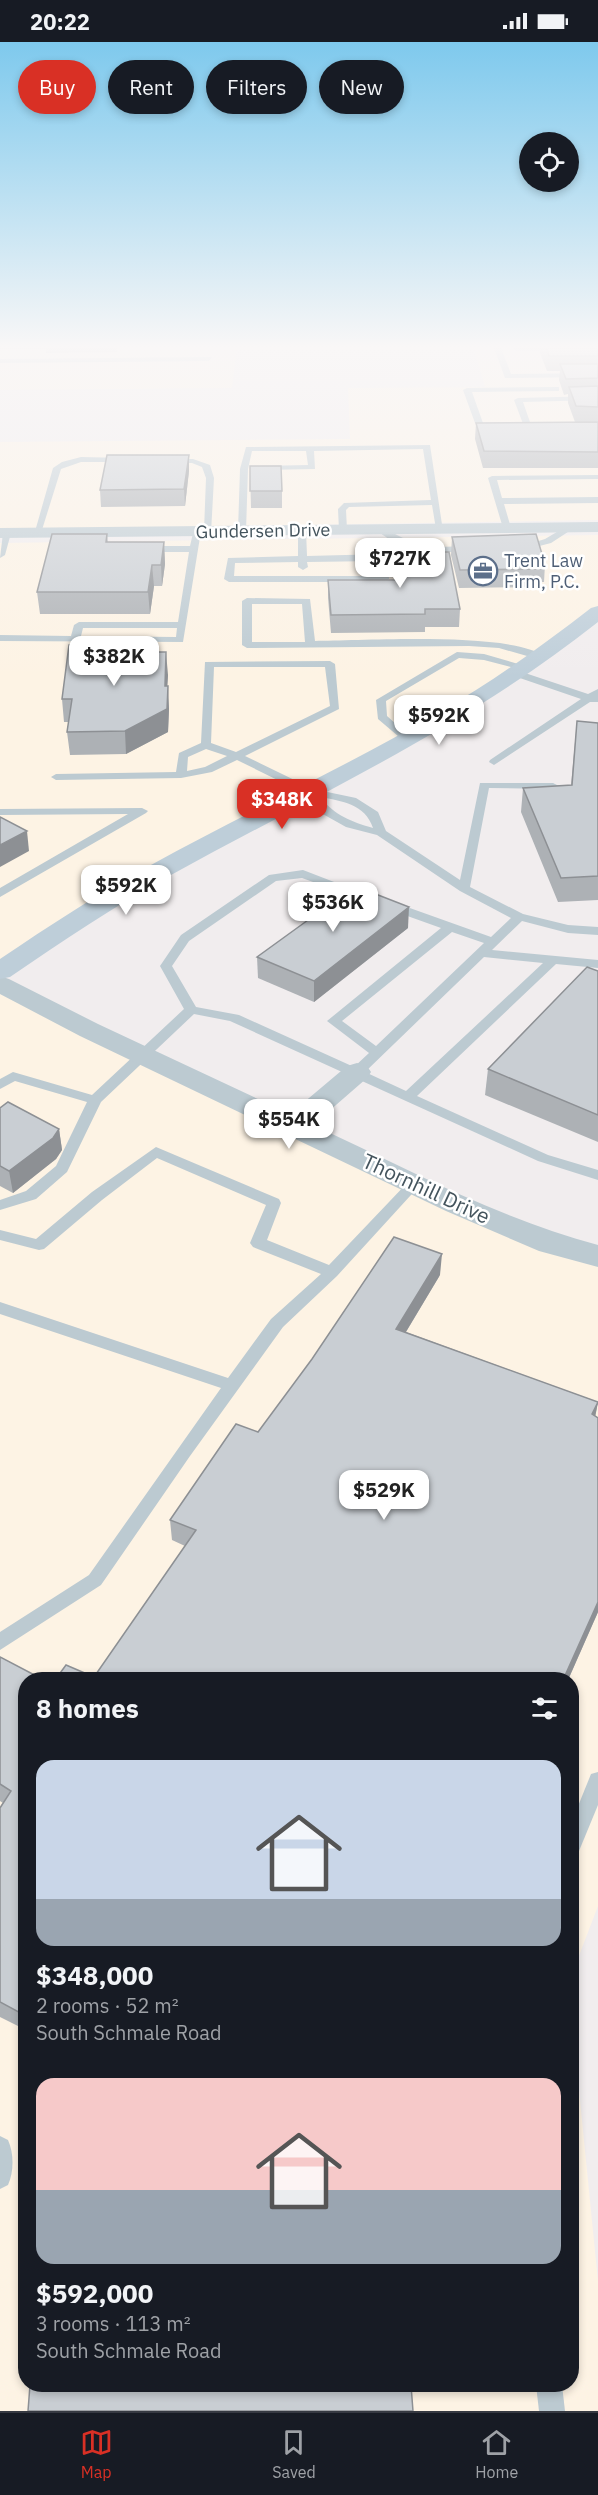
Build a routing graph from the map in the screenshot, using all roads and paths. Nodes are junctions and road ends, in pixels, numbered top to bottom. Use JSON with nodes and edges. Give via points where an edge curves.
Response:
{"nodes":[{"id":1,"x":247,"y":456,"type":"edge"},
{"id":2,"x":311,"y":456,"type":"edge"},
{"id":3,"x":428,"y":456,"type":"edge"},
{"id":4,"x":137,"y":460,"type":"edge"},
{"id":5,"x":160,"y":460,"type":"edge"},
{"id":6,"x":244,"y":469,"type":"junction"},
{"id":7,"x":598,"y":477,"type":"edge"},
{"id":8,"x":598,"y":500,"type":"edge"},
{"id":9,"x":499,"y":501,"type":"junction"},
{"id":10,"x":436,"y":502,"type":"junction"},
{"id":11,"x":598,"y":527,"type":"edge"},
{"id":12,"x":507,"y":528,"type":"junction"},
{"id":13,"x":570,"y":528,"type":"junction"},
{"id":14,"x":440,"y":529,"type":"junction"},
{"id":15,"x":302,"y":530,"type":"junction"},
{"id":16,"x":343,"y":530,"type":"junction"},
{"id":17,"x":381,"y":530,"type":"junction"},
{"id":18,"x":242,"y":531,"type":"junction"},
{"id":19,"x":4,"y":533,"type":"edge"},
{"id":20,"x":37,"y":533,"type":"junction"},
{"id":21,"x":199,"y":537,"type":"junction"},
{"id":22,"x":505,"y":548,"type":"edge"},
{"id":23,"x":140,"y":549,"type":"edge"},
{"id":24,"x":484,"y":549,"type":"edge"},
{"id":25,"x":435,"y":550,"type":"junction"},
{"id":26,"x":0,"y":555,"type":"edge"},
{"id":27,"x":383,"y":558,"type":"junction"},
{"id":28,"x":303,"y":559,"type":"junction"},
{"id":29,"x":303,"y":579,"type":"junction"},
{"id":30,"x":598,"y":612,"type":"edge"},
{"id":31,"x":182,"y":625,"type":"junction"},
{"id":32,"x":0,"y":638,"type":"edge"},
{"id":33,"x":75,"y":639,"type":"junction"},
{"id":34,"x":310,"y":644,"type":"junction"},
{"id":35,"x":529,"y":666,"type":"junction"},
{"id":36,"x":595,"y":697,"type":"edge"},
{"id":37,"x":409,"y":740,"type":"junction"},
{"id":38,"x":206,"y":745,"type":"junction"},
{"id":39,"x":237,"y":756,"type":"junction"},
{"id":40,"x":494,"y":762,"type":"dead end"},
{"id":41,"x":181,"y":775,"type":"junction"},
{"id":42,"x":56,"y":777,"type":"dead end"},
{"id":43,"x":553,"y":786,"type":"edge"},
{"id":44,"x":310,"y":792,"type":"junction"},
{"id":45,"x":0,"y":812,"type":"edge"},
{"id":46,"x":381,"y":833,"type":"junction"},
{"id":47,"x":464,"y":888,"type":"junction"},
{"id":48,"x":0,"y":892,"type":"edge"},
{"id":49,"x":519,"y":917,"type":"junction"},
{"id":50,"x":450,"y":927,"type":"junction"},
{"id":51,"x":598,"y":931,"type":"edge"},
{"id":52,"x":493,"y":942,"type":"junction"},
{"id":53,"x":482,"y":953,"type":"junction"},
{"id":54,"x":553,"y":960,"type":"junction"},
{"id":55,"x":598,"y":964,"type":"edge"},
{"id":56,"x":0,"y":971,"type":"edge"},
{"id":57,"x":0,"y":984,"type":"edge"},
{"id":58,"x":190,"y":1010,"type":"junction"},
{"id":59,"x":377,"y":1053,"type":"junction"},
{"id":60,"x":144,"y":1056,"type":"junction"},
{"id":61,"x":357,"y":1072,"type":"junction"},
{"id":62,"x":0,"y":1085,"type":"edge"},
{"id":63,"x":409,"y":1096,"type":"junction"},
{"id":64,"x":95,"y":1100,"type":"junction"},
{"id":65,"x":293,"y":1127,"type":"junction"},
{"id":66,"x":57,"y":1137,"type":"edge"},
{"id":67,"x":74,"y":1145,"type":"junction"},
{"id":68,"x":598,"y":1175,"type":"edge"},
{"id":69,"x":414,"y":1184,"type":"junction"},
{"id":70,"x":0,"y":1205,"type":"edge"},
{"id":71,"x":0,"y":1235,"type":"edge"},
{"id":72,"x":598,"y":1256,"type":"edge"},
{"id":73,"x":332,"y":1272,"type":"junction"},
{"id":74,"x":0,"y":1308,"type":"edge"},
{"id":75,"x":230,"y":1385,"type":"junction"},
{"id":76,"x":0,"y":1642,"type":"edge"},
{"id":77,"x":598,"y":1780,"type":"edge"},
{"id":78,"x":579,"y":1827,"type":"edge"},
{"id":79,"x":0,"y":2148,"type":"edge"},
{"id":80,"x":0,"y":2177,"type":"edge"},
{"id":81,"x":550,"y":2392,"type":"edge"},
{"id":82,"x":552,"y":2411,"type":"edge"}],
"edges":[{"from":1,"to":6,"type":"lane"},
{"from":2,"to":6,"type":"lane","via":[[312,467]]},
{"from":3,"to":10,"type":"lane"},
{"from":4,"to":20,"type":"lane","via":[[82,460],[57,468]]},
{"from":5,"to":21,"type":"lane","via":[[206,465],[210,478]]},
{"from":6,"to":18,"type":"lane"},
{"from":7,"to":9,"type":"lane","via":[[492,478]]},
{"from":8,"to":9,"type":"lane"},
{"from":9,"to":12,"type":"lane"},
{"from":10,"to":14,"type":"lane"},
{"from":10,"to":16,"type":"lane","via":[[348,505],[342,509]]},
{"from":11,"to":13,"type":"street","name":"Gundersen Drive"},
{"from":12,"to":13,"type":"street","name":"Gundersen Drive"},
{"from":12,"to":14,"type":"street","name":"Gundersen Drive"},
{"from":13,"to":22,"type":"lane","via":[[548,541]]},
{"from":14,"to":17,"type":"street","name":"Gundersen Drive"},
{"from":15,"to":16,"type":"street","name":"Gundersen Drive"},
{"from":15,"to":18,"type":"street","name":"Gundersen Drive"},
{"from":15,"to":28,"type":"lane"},
{"from":16,"to":17,"type":"street","name":"Gundersen Drive"},
{"from":17,"to":25,"type":"lane","via":[[393,540]]},
{"from":18,"to":21,"type":"street","name":"Gundersen Drive"},
{"from":19,"to":20,"type":"street","name":"Gundersen Drive"},
{"from":19,"to":26,"type":"lane"},
{"from":20,"to":21,"type":"street","name":"Gundersen Drive"},
{"from":21,"to":23,"type":"lane"},
{"from":21,"to":31,"type":"lane"},
{"from":24,"to":25,"type":"lane"},
{"from":25,"to":27,"type":"lane","via":[[425,556]]},
{"from":27,"to":28,"type":"lane"},
{"from":27,"to":29,"type":"lane","via":[[384,579]]},
{"from":28,"to":29,"type":"lane"},
{"from":28,"to":29,"type":"lane","via":[[231,560],[229,579]]},
{"from":30,"to":35,"type":"main road"},
{"from":31,"to":33,"type":"lane","via":[[79,625]]},
{"from":31,"to":33,"type":"lane","via":[[180,640]]},
{"from":32,"to":33,"type":"lane"},
{"from":34,"to":34,"type":"lane","via":[[247,645],[247,601],[307,601]]},
{"from":34,"to":35,"type":"lane","via":[[500,645]]},
{"from":35,"to":36,"type":"lane"},
{"from":35,"to":37,"type":"main road"},
{"from":35,"to":37,"type":"lane","via":[[457,655],[381,700],[382,717]]},
{"from":36,"to":40,"type":"lane"},
{"from":37,"to":44,"type":"main road"},
{"from":38,"to":39,"type":"lane"},
{"from":38,"to":39,"type":"lane","via":[[209,664],[330,663],[335,707]]},
{"from":38,"to":41,"type":"lane","via":[[183,755]]},
{"from":39,"to":41,"type":"lane","via":[[208,770]]},
{"from":39,"to":44,"type":"lane"},
{"from":41,"to":42,"type":"lane"},
{"from":43,"to":47,"type":"lane","via":[[484,785]]},
{"from":44,"to":46,"type":"lane","via":[[325,812],[350,825]]},
{"from":44,"to":46,"type":"lane","via":[[352,800],[374,814]]},
{"from":44,"to":56,"type":"main road","via":[[135,885]]},
{"from":45,"to":48,"type":"lane","via":[[142,811]]},
{"from":46,"to":47,"type":"lane"},
{"from":47,"to":49,"type":"lane"},
{"from":49,"to":51,"type":"lane","via":[[568,929]]},
{"from":49,"to":52,"type":"lane"},
{"from":50,"to":52,"type":"lane"},
{"from":50,"to":58,"type":"lane","via":[[303,874],[273,878],[185,938],[166,966]]},
{"from":50,"to":59,"type":"lane","via":[[334,1021]]},
{"from":52,"to":53,"type":"lane"},
{"from":53,"to":54,"type":"lane"},
{"from":53,"to":59,"type":"lane"},
{"from":54,"to":55,"type":"lane"},
{"from":54,"to":63,"type":"lane"},
{"from":57,"to":60,"type":"street","name":"Thornhill Drive"},
{"from":58,"to":60,"type":"lane"},
{"from":58,"to":61,"type":"lane","via":[[234,1018]]},
{"from":59,"to":61,"type":"lane"},
{"from":60,"to":64,"type":"lane"},
{"from":60,"to":65,"type":"street","name":"Thornhill Drive"},
{"from":61,"to":63,"type":"lane"},
{"from":61,"to":65,"type":"street"},
{"from":62,"to":64,"type":"lane","via":[[13,1076]]},
{"from":63,"to":68,"type":"lane","via":[[543,1158]]},
{"from":64,"to":67,"type":"lane"},
{"from":65,"to":69,"type":"street","name":"Thornhill Drive"},
{"from":66,"to":67,"type":"lane"},
{"from":67,"to":70,"type":"lane","via":[[62,1169],[31,1195]]},
{"from":69,"to":72,"type":"street","name":"Thornhill Drive","via":[[505,1226]]},
{"from":69,"to":73,"type":"lane"},
{"from":71,"to":73,"type":"lane","via":[[39,1245],[156,1152],[274,1203],[258,1243]]},
{"from":73,"to":75,"type":"lane","via":[[277,1323]]},
{"from":74,"to":75,"type":"lane"},
{"from":75,"to":76,"type":"lane","via":[[95,1580]]},
{"from":77,"to":78,"type":"lane"},
{"from":79,"to":80,"type":"lane"},
{"from":81,"to":82,"type":"lane"}]}
